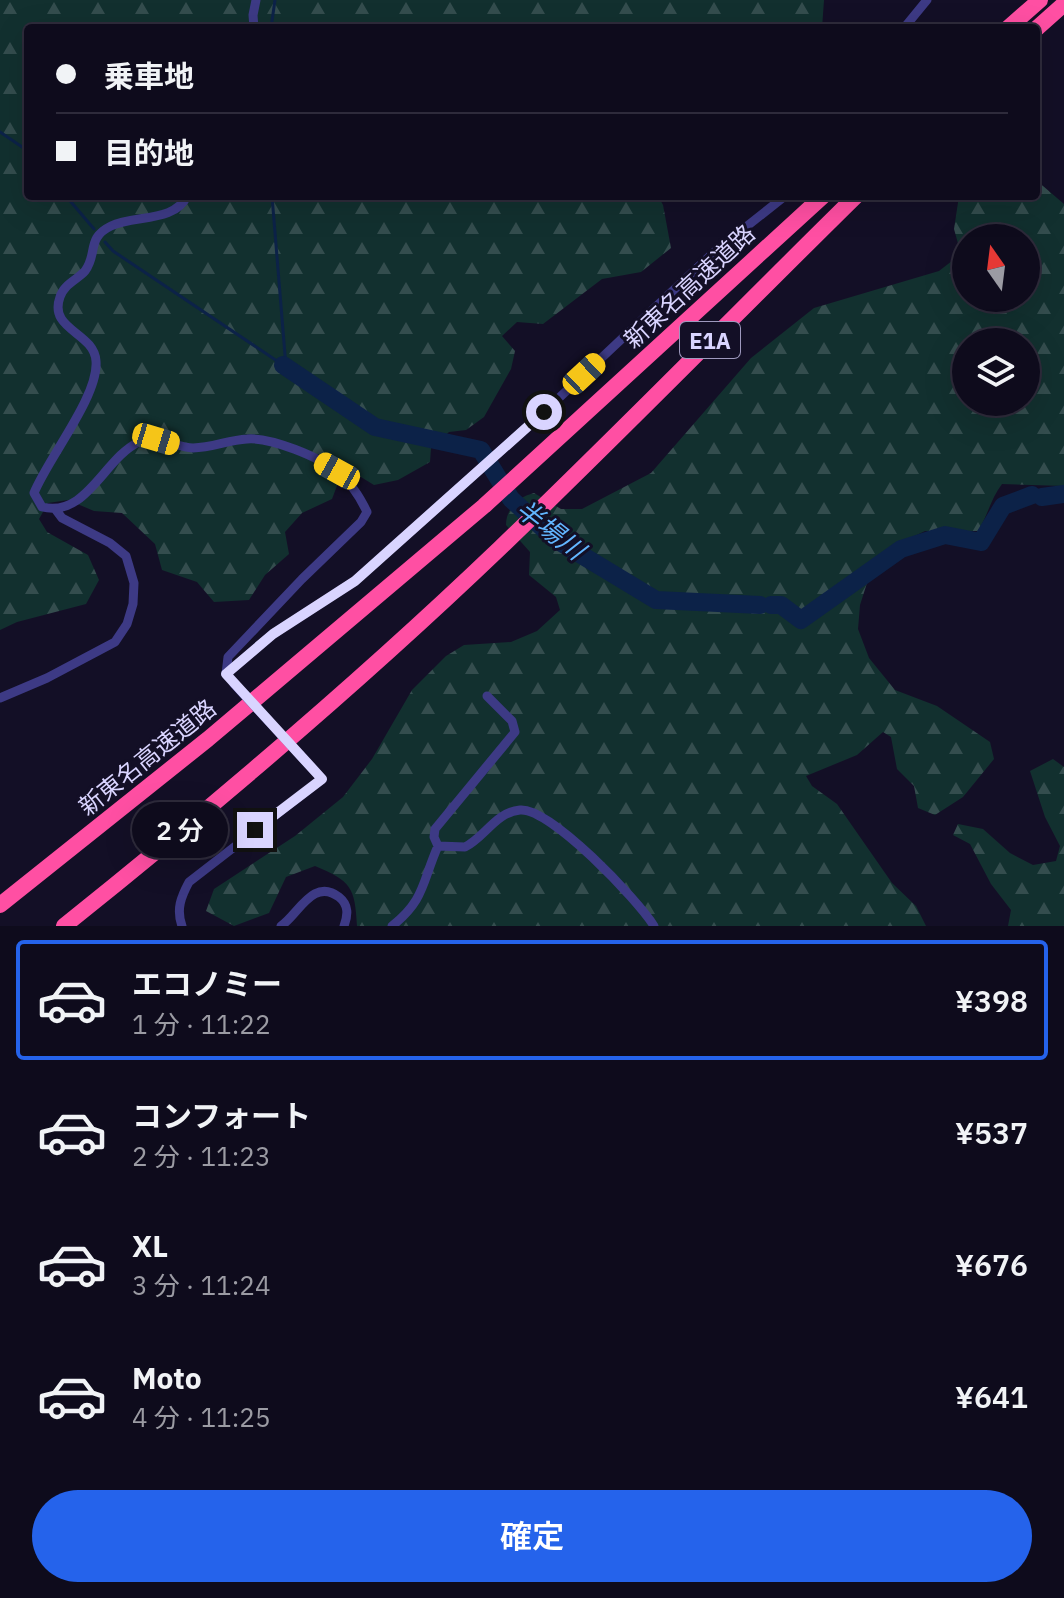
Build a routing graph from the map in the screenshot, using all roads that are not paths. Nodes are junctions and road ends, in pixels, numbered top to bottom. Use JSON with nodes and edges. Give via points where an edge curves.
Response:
{"nodes":[{"id":1,"x":256,"y":0,"type":"edge"},
{"id":2,"x":927,"y":0,"type":"edge"},
{"id":3,"x":1038,"y":0,"type":"edge"},
{"id":4,"x":1064,"y":4,"type":"edge"},
{"id":5,"x":254,"y":24,"type":"edge"},
{"id":6,"x":907,"y":24,"type":"edge"},
{"id":7,"x":1012,"y":24,"type":"edge"},
{"id":8,"x":1040,"y":25,"type":"edge"},
{"id":9,"x":185,"y":200,"type":"edge"},
{"id":10,"x":780,"y":200,"type":"edge"},
{"id":11,"x":819,"y":200,"type":"edge"},
{"id":12,"x":852,"y":200,"type":"edge"},
{"id":13,"x":56,"y":510,"type":"junction"},
{"id":14,"x":226,"y":674,"type":"junction"},
{"id":15,"x":487,"y":696,"type":"dead end"},
{"id":16,"x":0,"y":698,"type":"edge"},
{"id":17,"x":438,"y":846,"type":"junction"},
{"id":18,"x":0,"y":905,"type":"edge"},
{"id":19,"x":64,"y":926,"type":"edge"},
{"id":20,"x":182,"y":926,"type":"edge"},
{"id":21,"x":281,"y":926,"type":"edge"},
{"id":22,"x":344,"y":926,"type":"edge"},
{"id":23,"x":392,"y":926,"type":"edge"},
{"id":24,"x":654,"y":926,"type":"edge"}],
"edges":[{"from":1,"to":5,"type":"street"},
{"from":2,"to":6,"type":"street"},
{"from":3,"to":7,"type":"highway"},
{"from":4,"to":8,"type":"highway"},
{"from":9,"to":13,"type":"street","via":[[172,212],[109,227],[94,240],[84,272],[60,297],[58,313],[65,326],[91,349],[96,362],[89,394],[34,493],[42,507]]},
{"from":10,"to":14,"type":"street","via":[[713,253],[355,581],[273,634]]},
{"from":11,"to":18,"type":"highway","name":"新東名高速道路","number":"E1A","via":[[484,506],[208,739]]},
{"from":12,"to":19,"type":"highway","number":"E1A","via":[[499,549],[236,787]]},
{"from":13,"to":14,"type":"street","via":[[73,504],[142,440],[210,448],[262,439],[337,471],[367,512],[228,657]]},
{"from":13,"to":16,"type":"street","via":[[126,556],[134,583],[133,604],[115,642]]},
{"from":14,"to":20,"type":"street","bridge":true,"via":[[322,779],[189,882],[181,897]]},
{"from":15,"to":17,"type":"street","via":[[512,721],[515,732],[435,829]]},
{"from":17,"to":23,"type":"street","via":[[411,912]]},
{"from":17,"to":24,"type":"street","via":[[465,847],[505,813],[530,810],[605,869]]},
{"from":21,"to":22,"type":"street","via":[[317,892],[343,899],[348,911]]}]}
